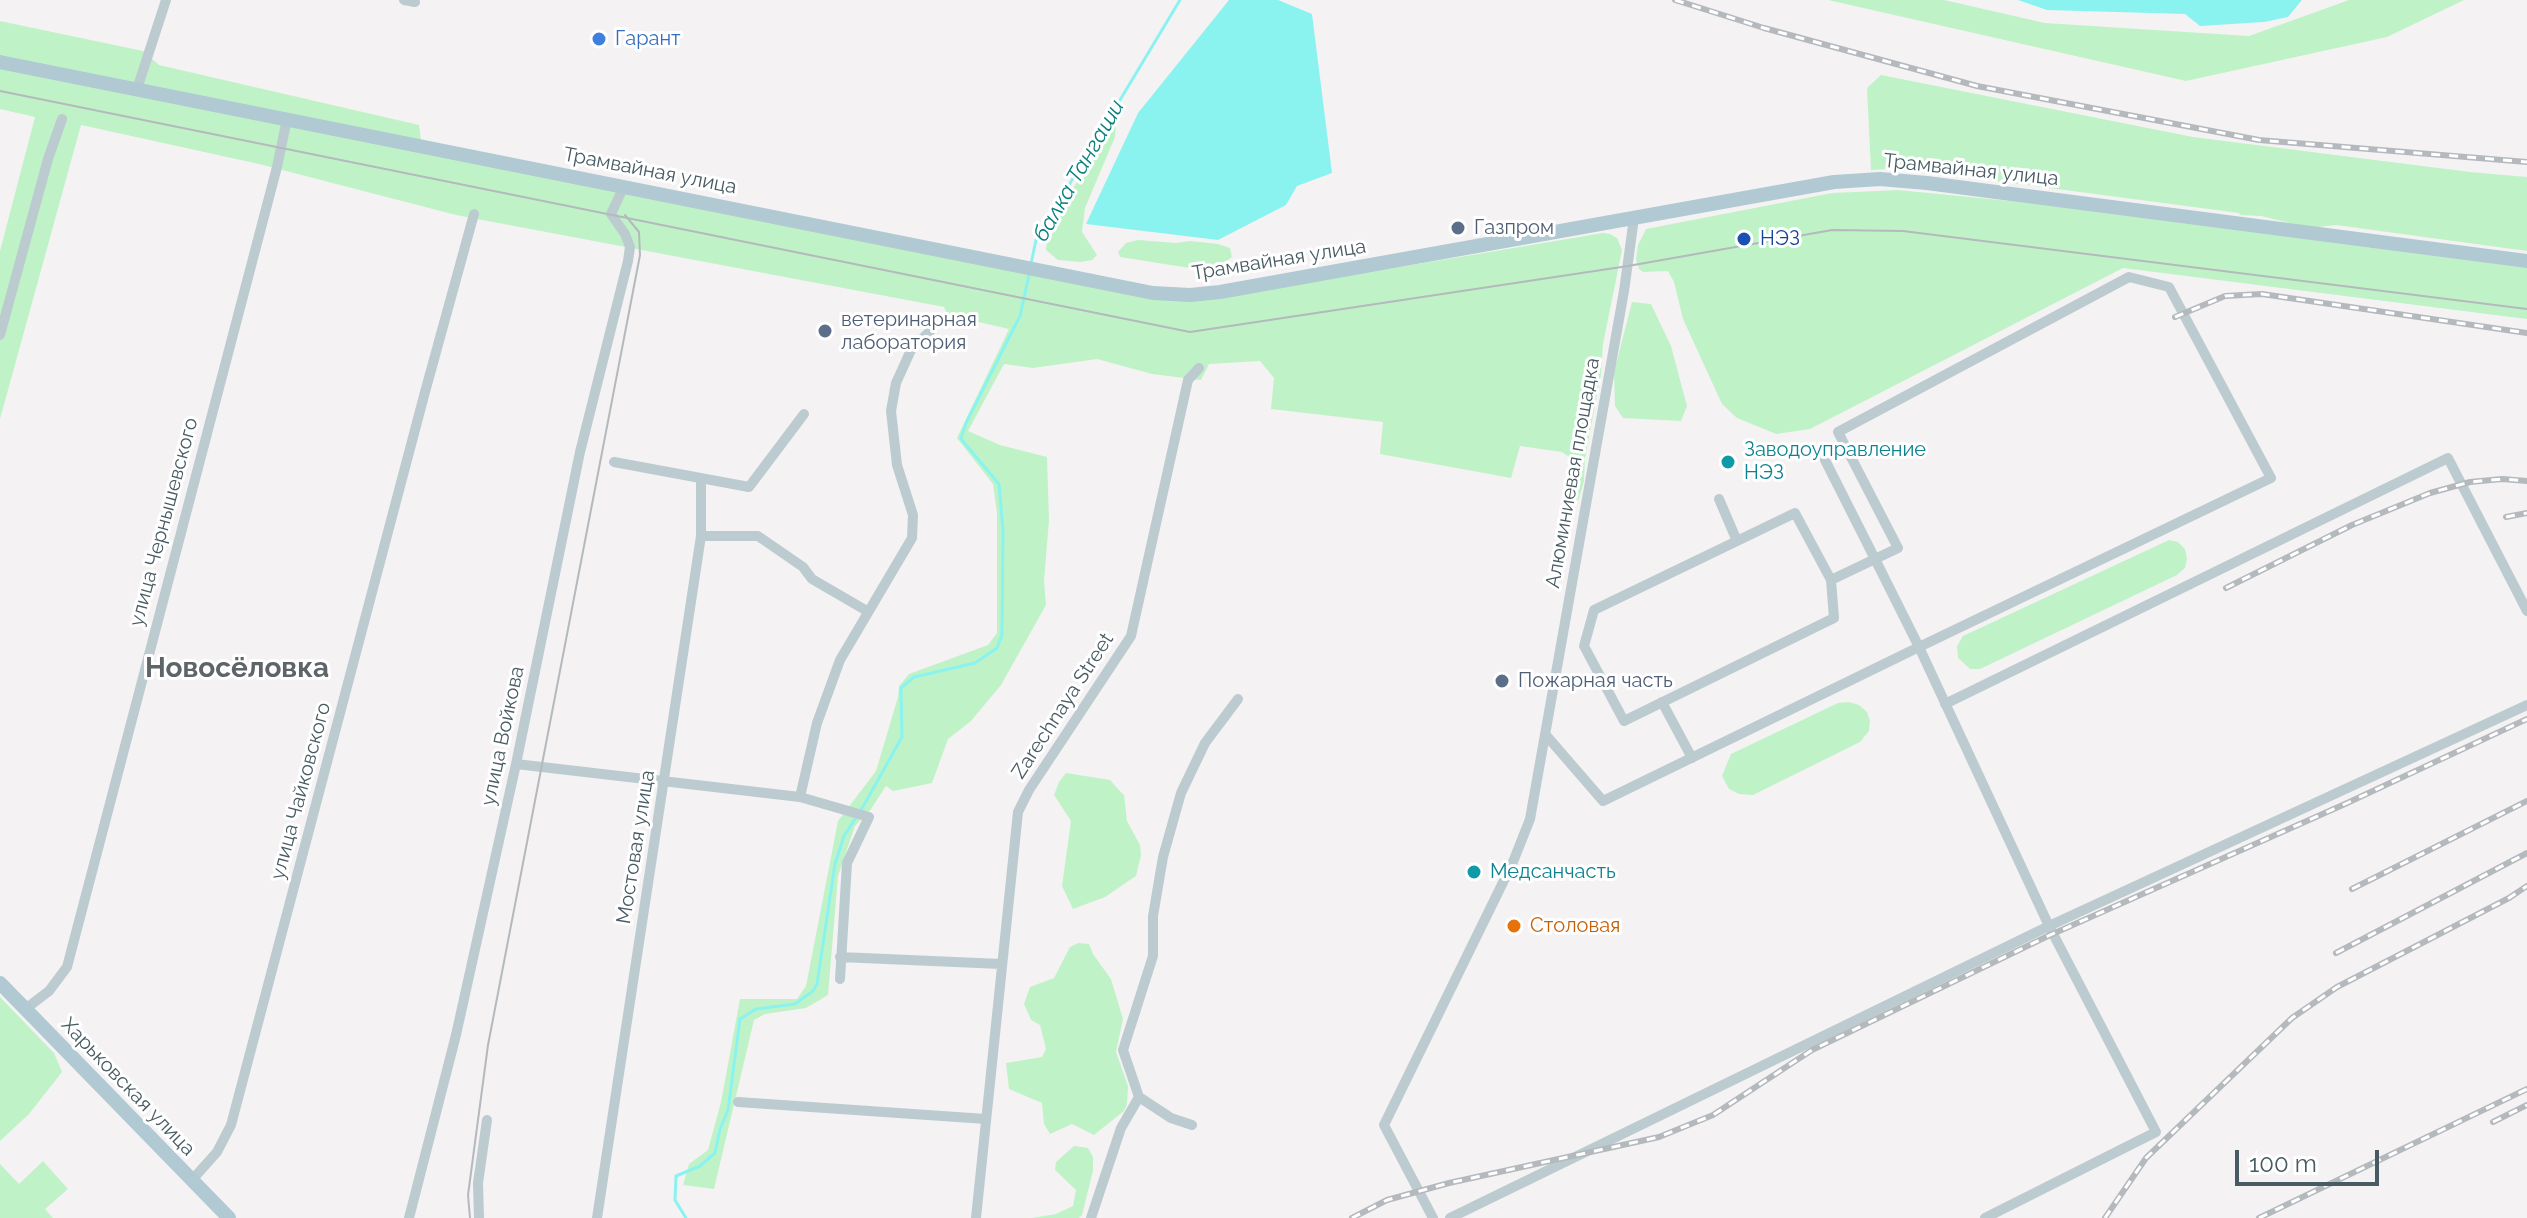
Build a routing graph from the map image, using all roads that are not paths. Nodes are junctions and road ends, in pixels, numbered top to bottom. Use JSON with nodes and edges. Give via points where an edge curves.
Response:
{"nodes":[{"id":1,"x":166,"y":0,"type":"edge"},
{"id":2,"x":0,"y":62,"type":"edge"},
{"id":3,"x":137,"y":89,"type":"junction"},
{"id":4,"x":62,"y":119,"type":"dead end"},
{"id":5,"x":287,"y":119,"type":"junction"},
{"id":6,"x":624,"y":186,"type":"junction"},
{"id":7,"x":474,"y":214,"type":"dead end"},
{"id":8,"x":1634,"y":218,"type":"junction"},
{"id":9,"x":2527,"y":261,"type":"edge"},
{"id":10,"x":931,"y":330,"type":"dead end"},
{"id":11,"x":0,"y":335,"type":"edge"},
{"id":12,"x":1199,"y":368,"type":"dead end"},
{"id":13,"x":804,"y":414,"type":"dead end"},
{"id":14,"x":1825,"y":460,"type":"dead end"},
{"id":15,"x":614,"y":462,"type":"dead end"},
{"id":16,"x":701,"y":480,"type":"junction"},
{"id":17,"x":1719,"y":499,"type":"dead end"},
{"id":18,"x":701,"y":536,"type":"junction"},
{"id":19,"x":1737,"y":541,"type":"junction"},
{"id":20,"x":1875,"y":559,"type":"junction"},
{"id":21,"x":1831,"y":580,"type":"junction"},
{"id":22,"x":867,"y":611,"type":"junction"},
{"id":23,"x":2527,"y":611,"type":"edge"},
{"id":24,"x":1919,"y":647,"type":"junction"},
{"id":25,"x":1238,"y":699,"type":"dead end"},
{"id":26,"x":1662,"y":702,"type":"junction"},
{"id":27,"x":1945,"y":704,"type":"junction"},
{"id":28,"x":2527,"y":705,"type":"edge"},
{"id":29,"x":1545,"y":734,"type":"junction"},
{"id":30,"x":1692,"y":758,"type":"junction"},
{"id":31,"x":516,"y":764,"type":"junction"},
{"id":32,"x":665,"y":780,"type":"junction"},
{"id":33,"x":800,"y":797,"type":"junction"},
{"id":34,"x":2049,"y":926,"type":"junction"},
{"id":35,"x":840,"y":957,"type":"junction"},
{"id":36,"x":1001,"y":964,"type":"junction"},
{"id":37,"x":840,"y":979,"type":"dead end"},
{"id":38,"x":0,"y":983,"type":"edge"},
{"id":39,"x":24,"y":1010,"type":"junction"},
{"id":40,"x":1139,"y":1097,"type":"junction"},
{"id":41,"x":738,"y":1102,"type":"dead end"},
{"id":42,"x":986,"y":1119,"type":"junction"},
{"id":43,"x":487,"y":1120,"type":"dead end"},
{"id":44,"x":1192,"y":1125,"type":"dead end"},
{"id":45,"x":192,"y":1180,"type":"junction"},
{"id":46,"x":229,"y":1218,"type":"edge"},
{"id":47,"x":409,"y":1218,"type":"edge"},
{"id":48,"x":479,"y":1218,"type":"edge"},
{"id":49,"x":597,"y":1218,"type":"edge"},
{"id":50,"x":976,"y":1218,"type":"edge"},
{"id":51,"x":1091,"y":1218,"type":"edge"},
{"id":52,"x":1433,"y":1218,"type":"edge"},
{"id":53,"x":1450,"y":1218,"type":"edge"},
{"id":54,"x":1985,"y":1218,"type":"edge"}],
"edges":[{"from":1,"to":3,"type":"street"},
{"from":2,"to":3,"type":"main road","name":"Трамвайная улица"},
{"from":3,"to":5,"type":"main road","name":"Трамвайная улица"},
{"from":4,"to":11,"type":"street"},
{"from":5,"to":6,"type":"main road","name":"Трамвайная улица"},
{"from":5,"to":39,"type":"street","name":"улица Чернышевского","via":[[67,967],[49,991]]},
{"from":6,"to":8,"type":"main road","name":"Трамвайная улица","via":[[1153,293],[1190,295]]},
{"from":6,"to":31,"type":"street","name":"улица Войкова","via":[[611,214],[630,247],[628,261],[580,452]]},
{"from":7,"to":45,"type":"street","name":"улица Чайковского","via":[[231,1125],[217,1152]]},
{"from":8,"to":9,"type":"main road","name":"Трамвайная улица","via":[[1834,182],[1880,179]]},
{"from":8,"to":29,"type":"street","name":"Алюминиевая площадка"},
{"from":10,"to":22,"type":"street","via":[[911,350],[891,411],[897,465],[913,515],[912,538]]},
{"from":12,"to":36,"type":"street","name":"Zarechnaya Street","via":[[1188,380],[1131,636],[1018,812]]},
{"from":13,"to":16,"type":"street","via":[[749,487]]},
{"from":14,"to":20,"type":"street"},
{"from":15,"to":16,"type":"street"},
{"from":16,"to":18,"type":"street","name":"Мостовая улица"},
{"from":17,"to":19,"type":"street"},
{"from":18,"to":22,"type":"street","via":[[758,536],[812,579]]},
{"from":18,"to":32,"type":"street","name":"Мостовая улица"},
{"from":19,"to":21,"type":"street","via":[[1795,513]]},
{"from":19,"to":26,"type":"street","via":[[1594,610],[1584,646],[1624,721]]},
{"from":20,"to":21,"type":"street"},
{"from":20,"to":24,"type":"street"},
{"from":20,"to":24,"type":"street","via":[[1898,548],[1838,432],[2129,277],[2169,287],[2271,478]]},
{"from":21,"to":26,"type":"street","via":[[1834,618]]},
{"from":22,"to":33,"type":"street","via":[[840,660],[817,723]]},
{"from":23,"to":27,"type":"street","via":[[2448,458]]},
{"from":24,"to":27,"type":"street"},
{"from":24,"to":30,"type":"street"},
{"from":25,"to":40,"type":"street","via":[[1205,743],[1181,793],[1163,857],[1153,916],[1153,956],[1123,1050]]},
{"from":26,"to":30,"type":"street"},
{"from":27,"to":34,"type":"street"},
{"from":28,"to":34,"type":"street"},
{"from":29,"to":30,"type":"street","via":[[1603,801]]},
{"from":29,"to":52,"type":"street","name":"Алюминиевая площадка","via":[[1530,819],[1513,862],[1384,1125]]},
{"from":31,"to":32,"type":"street"},
{"from":31,"to":47,"type":"street","name":"улица Войкова"},
{"from":32,"to":33,"type":"street"},
{"from":32,"to":49,"type":"street","name":"Мостовая улица"},
{"from":33,"to":35,"type":"street","via":[[869,817],[847,863]]},
{"from":34,"to":53,"type":"street"},
{"from":34,"to":54,"type":"street","via":[[2156,1132]]},
{"from":35,"to":36,"type":"street"},
{"from":35,"to":37,"type":"street"},
{"from":36,"to":42,"type":"street","name":"Zarechnaya Street"},
{"from":38,"to":39,"type":"main road","name":"Харьковская улица"},
{"from":39,"to":45,"type":"main road","name":"Харьковская улица"},
{"from":40,"to":44,"type":"street"},
{"from":40,"to":51,"type":"street","via":[[1121,1128]]},
{"from":41,"to":42,"type":"street"},
{"from":42,"to":50,"type":"street","name":"Zarechnaya Street"},
{"from":43,"to":48,"type":"street"},
{"from":45,"to":46,"type":"main road","name":"Харьковская улица"}]}
